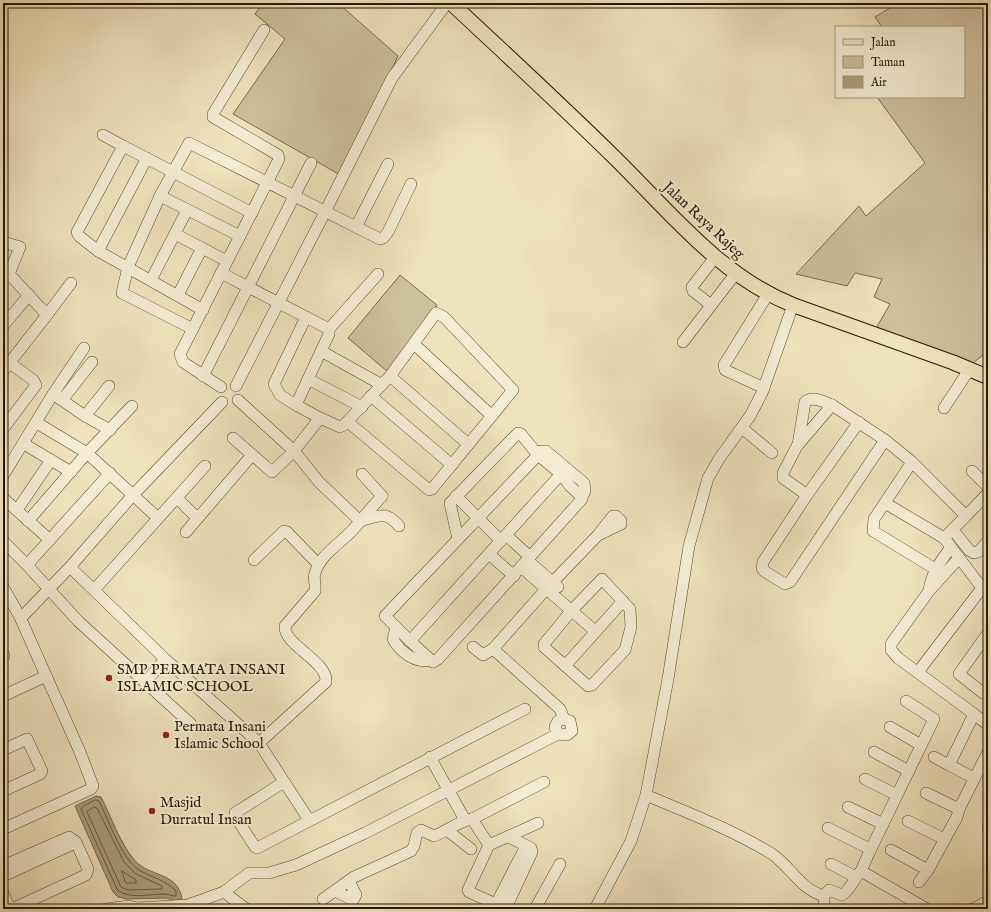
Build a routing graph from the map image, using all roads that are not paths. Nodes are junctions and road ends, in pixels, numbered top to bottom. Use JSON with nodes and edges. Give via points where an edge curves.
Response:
{"nodes":[{"id":1,"x":447,"y":3,"type":"edge"},
{"id":2,"x":451,"y":3,"type":"edge"},
{"id":3,"x":264,"y":30,"type":"dead end"},
{"id":4,"x":103,"y":135,"type":"dead end"},
{"id":5,"x":123,"y":146,"type":"junction"},
{"id":6,"x":147,"y":158,"type":"junction"},
{"id":7,"x":311,"y":163,"type":"dead end"},
{"id":8,"x":388,"y":164,"type":"dead end"},
{"id":9,"x":173,"y":172,"type":"junction"},
{"id":10,"x":267,"y":183,"type":"junction"},
{"id":11,"x":411,"y":184,"type":"dead end"},
{"id":12,"x":160,"y":196,"type":"junction"},
{"id":13,"x":295,"y":196,"type":"junction"},
{"id":14,"x":187,"y":210,"type":"junction"},
{"id":15,"x":326,"y":212,"type":"junction"},
{"id":16,"x":252,"y":213,"type":"junction"},
{"id":17,"x":356,"y":227,"type":"junction"},
{"id":18,"x":175,"y":234,"type":"junction"},
{"id":19,"x":240,"y":236,"type":"junction"},
{"id":20,"x":3,"y":242,"type":"edge"},
{"id":21,"x":202,"y":248,"type":"junction"},
{"id":22,"x":98,"y":251,"type":"junction"},
{"id":23,"x":716,"y":256,"type":"junction"},
{"id":24,"x":227,"y":262,"type":"junction"},
{"id":25,"x":128,"y":266,"type":"junction"},
{"id":26,"x":221,"y":273,"type":"junction"},
{"id":27,"x":736,"y":273,"type":"junction"},
{"id":28,"x":6,"y":274,"type":"edge"},
{"id":29,"x":378,"y":274,"type":"dead end"},
{"id":30,"x":151,"y":280,"type":"junction"},
{"id":31,"x":71,"y":283,"type":"dead end"},
{"id":32,"x":248,"y":287,"type":"junction"},
{"id":33,"x":768,"y":294,"type":"junction"},
{"id":34,"x":29,"y":295,"type":"junction"},
{"id":35,"x":178,"y":296,"type":"junction"},
{"id":36,"x":278,"y":303,"type":"junction"},
{"id":37,"x":711,"y":305,"type":"junction"},
{"id":38,"x":793,"y":305,"type":"junction"},
{"id":39,"x":203,"y":310,"type":"junction"},
{"id":40,"x":47,"y":315,"type":"junction"},
{"id":41,"x":306,"y":317,"type":"junction"},
{"id":42,"x":3,"y":326,"type":"edge"},
{"id":43,"x":193,"y":329,"type":"junction"},
{"id":44,"x":329,"y":329,"type":"junction"},
{"id":45,"x":683,"y":342,"type":"dead end"},
{"id":46,"x":414,"y":344,"type":"junction"},
{"id":47,"x":84,"y":348,"type":"dead end"},
{"id":48,"x":321,"y":352,"type":"junction"},
{"id":49,"x":92,"y":362,"type":"dead end"},
{"id":50,"x":6,"y":367,"type":"edge"},
{"id":51,"x":969,"y":370,"type":"junction"},
{"id":52,"x":203,"y":376,"type":"junction"},
{"id":53,"x":390,"y":376,"type":"junction"},
{"id":54,"x":988,"y":377,"type":"edge"},
{"id":55,"x":308,"y":379,"type":"junction"},
{"id":56,"x":382,"y":385,"type":"junction"},
{"id":57,"x":109,"y":386,"type":"dead end"},
{"id":58,"x":236,"y":386,"type":"junction"},
{"id":59,"x":221,"y":387,"type":"junction"},
{"id":60,"x":764,"y":388,"type":"junction"},
{"id":61,"x":371,"y":396,"type":"junction"},
{"id":62,"x":58,"y":397,"type":"junction"},
{"id":63,"x":238,"y":400,"type":"junction"},
{"id":64,"x":222,"y":402,"type":"junction"},
{"id":65,"x":296,"y":405,"type":"junction"},
{"id":66,"x":832,"y":405,"type":"junction"},
{"id":67,"x":132,"y":406,"type":"dead end"},
{"id":68,"x":362,"y":407,"type":"junction"},
{"id":69,"x":944,"y":408,"type":"dead end"},
{"id":70,"x":85,"y":416,"type":"junction"},
{"id":71,"x":492,"y":416,"type":"junction"},
{"id":72,"x":320,"y":418,"type":"junction"},
{"id":73,"x":348,"y":422,"type":"junction"},
{"id":74,"x":859,"y":422,"type":"junction"},
{"id":75,"x":37,"y":423,"type":"junction"},
{"id":76,"x":742,"y":428,"type":"junction"},
{"id":77,"x":3,"y":429,"type":"edge"},
{"id":78,"x":110,"y":430,"type":"junction"},
{"id":79,"x":233,"y":438,"type":"dead end"},
{"id":80,"x":885,"y":440,"type":"junction"},
{"id":81,"x":24,"y":444,"type":"junction"},
{"id":82,"x":468,"y":444,"type":"junction"},
{"id":83,"x":798,"y":446,"type":"junction"},
{"id":84,"x":294,"y":451,"type":"junction"},
{"id":85,"x":87,"y":453,"type":"junction"},
{"id":86,"x":772,"y":453,"type":"dead end"},
{"id":87,"x":538,"y":454,"type":"junction"},
{"id":88,"x":252,"y":455,"type":"junction"},
{"id":89,"x":51,"y":460,"type":"junction"},
{"id":90,"x":912,"y":462,"type":"junction"},
{"id":91,"x":452,"y":465,"type":"junction"},
{"id":92,"x":204,"y":466,"type":"dead end"},
{"id":93,"x":972,"y":471,"type":"dead end"},
{"id":94,"x":71,"y":472,"type":"junction"},
{"id":95,"x":110,"y":473,"type":"junction"},
{"id":96,"x":362,"y":474,"type":"dead end"},
{"id":97,"x":561,"y":474,"type":"junction"},
{"id":98,"x":3,"y":476,"type":"edge"},
{"id":99,"x":988,"y":487,"type":"edge"},
{"id":100,"x":988,"y":493,"type":"edge"},
{"id":101,"x":133,"y":495,"type":"junction"},
{"id":102,"x":807,"y":495,"type":"junction"},
{"id":103,"x":456,"y":496,"type":"junction"},
{"id":104,"x":582,"y":497,"type":"junction"},
{"id":105,"x":3,"y":498,"type":"edge"},
{"id":106,"x":177,"y":498,"type":"junction"},
{"id":107,"x":885,"y":503,"type":"junction"},
{"id":108,"x":17,"y":510,"type":"junction"},
{"id":109,"x":966,"y":516,"type":"junction"},
{"id":110,"x":158,"y":518,"type":"junction"},
{"id":111,"x":197,"y":518,"type":"junction"},
{"id":112,"x":479,"y":518,"type":"junction"},
{"id":113,"x":28,"y":520,"type":"junction"},
{"id":114,"x":360,"y":521,"type":"junction"},
{"id":115,"x":399,"y":526,"type":"dead end"},
{"id":116,"x":953,"y":530,"type":"junction"},
{"id":117,"x":186,"y":532,"type":"dead end"},
{"id":118,"x":598,"y":535,"type":"dead end"},
{"id":119,"x":504,"y":538,"type":"junction"},
{"id":120,"x":944,"y":538,"type":"junction"},
{"id":121,"x":458,"y":539,"type":"junction"},
{"id":122,"x":50,"y":540,"type":"junction"},
{"id":123,"x":3,"y":541,"type":"edge"},
{"id":124,"x":988,"y":541,"type":"edge"},
{"id":125,"x":951,"y":547,"type":"junction"},
{"id":126,"x":489,"y":554,"type":"junction"},
{"id":127,"x":959,"y":558,"type":"junction"},
{"id":128,"x":254,"y":560,"type":"dead end"},
{"id":129,"x":318,"y":564,"type":"junction"},
{"id":130,"x":27,"y":565,"type":"junction"},
{"id":131,"x":523,"y":565,"type":"junction"},
{"id":132,"x":70,"y":567,"type":"junction"},
{"id":133,"x":935,"y":569,"type":"junction"},
{"id":134,"x":550,"y":585,"type":"junction"},
{"id":135,"x":3,"y":587,"type":"edge"},
{"id":136,"x":48,"y":590,"type":"junction"},
{"id":137,"x":94,"y":590,"type":"junction"},
{"id":138,"x":929,"y":591,"type":"junction"},
{"id":139,"x":623,"y":601,"type":"junction"},
{"id":140,"x":575,"y":608,"type":"junction"},
{"id":141,"x":21,"y":618,"type":"junction"},
{"id":142,"x":396,"y":628,"type":"junction"},
{"id":143,"x":595,"y":631,"type":"junction"},
{"id":144,"x":988,"y":633,"type":"edge"},
{"id":145,"x":410,"y":641,"type":"junction"},
{"id":146,"x":474,"y":647,"type":"dead end"},
{"id":147,"x":493,"y":649,"type":"junction"},
{"id":148,"x":165,"y":659,"type":"junction"},
{"id":149,"x":431,"y":660,"type":"junction"},
{"id":150,"x":565,"y":666,"type":"junction"},
{"id":151,"x":918,"y":672,"type":"junction"},
{"id":152,"x":46,"y":676,"type":"junction"},
{"id":153,"x":145,"y":683,"type":"junction"},
{"id":154,"x":988,"y":688,"type":"edge"},
{"id":155,"x":3,"y":696,"type":"edge"},
{"id":156,"x":906,"y":701,"type":"dead end"},
{"id":157,"x":525,"y":709,"type":"dead end"},
{"id":158,"x":974,"y":714,"type":"junction"},
{"id":159,"x":191,"y":724,"type":"dead end"},
{"id":160,"x":988,"y":724,"type":"edge"},
{"id":161,"x":890,"y":728,"type":"dead end"},
{"id":162,"x":259,"y":743,"type":"junction"},
{"id":163,"x":922,"y":745,"type":"junction"},
{"id":164,"x":3,"y":750,"type":"edge"},
{"id":165,"x":874,"y":752,"type":"dead end"},
{"id":166,"x":988,"y":752,"type":"edge"},
{"id":167,"x":934,"y":757,"type":"dead end"},
{"id":168,"x":430,"y":758,"type":"junction"},
{"id":169,"x":949,"y":765,"type":"junction"},
{"id":170,"x":909,"y":771,"type":"junction"},
{"id":171,"x":974,"y":778,"type":"junction"},
{"id":172,"x":865,"y":779,"type":"dead end"},
{"id":173,"x":284,"y":782,"type":"junction"},
{"id":174,"x":544,"y":782,"type":"dead end"},
{"id":175,"x":449,"y":790,"type":"junction"},
{"id":176,"x":3,"y":791,"type":"edge"},
{"id":177,"x":926,"y":793,"type":"dead end"},
{"id":178,"x":646,"y":795,"type":"junction"},
{"id":179,"x":897,"y":795,"type":"junction"},
{"id":180,"x":848,"y":806,"type":"dead end"},
{"id":181,"x":959,"y":809,"type":"junction"},
{"id":182,"x":309,"y":820,"type":"junction"},
{"id":183,"x":469,"y":820,"type":"junction"},
{"id":184,"x":908,"y":820,"type":"dead end"},
{"id":185,"x":538,"y":823,"type":"dead end"},
{"id":186,"x":883,"y":824,"type":"junction"},
{"id":187,"x":828,"y":828,"type":"dead end"},
{"id":188,"x":3,"y":829,"type":"edge"},
{"id":189,"x":448,"y":831,"type":"junction"},
{"id":190,"x":509,"y":837,"type":"junction"},
{"id":191,"x":944,"y":839,"type":"junction"},
{"id":192,"x":76,"y":842,"type":"junction"},
{"id":193,"x":489,"y":845,"type":"junction"},
{"id":194,"x":471,"y":849,"type":"dead end"},
{"id":195,"x":870,"y":849,"type":"junction"},
{"id":196,"x":891,"y":850,"type":"dead end"},
{"id":197,"x":560,"y":864,"type":"dead end"},
{"id":198,"x":831,"y":864,"type":"dead end"},
{"id":199,"x":3,"y":866,"type":"edge"},
{"id":200,"x":928,"y":870,"type":"junction"},
{"id":201,"x":858,"y":874,"type":"junction"},
{"id":202,"x":3,"y":876,"type":"edge"},
{"id":203,"x":349,"y":881,"type":"junction"},
{"id":204,"x":919,"y":882,"type":"dead end"},
{"id":205,"x":336,"y":891,"type":"junction"},
{"id":206,"x":224,"y":892,"type":"junction"},
{"id":207,"x":3,"y":893,"type":"edge"},
{"id":208,"x":824,"y":896,"type":"junction"},
{"id":209,"x":323,"y":899,"type":"dead end"},
{"id":210,"x":988,"y":901,"type":"edge"},
{"id":211,"x":503,"y":907,"type":"edge"},
{"id":212,"x":139,"y":908,"type":"edge"},
{"id":213,"x":12,"y":909,"type":"edge"},
{"id":214,"x":106,"y":909,"type":"edge"},
{"id":215,"x":246,"y":909,"type":"edge"},
{"id":216,"x":535,"y":909,"type":"edge"},
{"id":217,"x":595,"y":909,"type":"edge"},
{"id":218,"x":824,"y":909,"type":"edge"},
{"id":219,"x":927,"y":909,"type":"edge"},
{"id":220,"x":973,"y":909,"type":"edge"}],
"edges":[{"from":1,"to":15,"type":"street","via":[[392,78]]},
{"from":2,"to":23,"type":"main road","name":"Jalan Raya Rajeg"},
{"from":3,"to":10,"type":"street","via":[[213,117],[280,157]]},
{"from":4,"to":5,"type":"street"},
{"from":5,"to":6,"type":"street"},
{"from":5,"to":22,"type":"street","via":[[77,232]]},
{"from":6,"to":9,"type":"street"},
{"from":6,"to":22,"type":"street"},
{"from":7,"to":13,"type":"street"},
{"from":8,"to":17,"type":"street"},
{"from":9,"to":10,"type":"street","via":[[191,143]]},
{"from":9,"to":12,"type":"street"},
{"from":9,"to":16,"type":"street"},
{"from":10,"to":13,"type":"street"},
{"from":10,"to":16,"type":"street"},
{"from":11,"to":17,"type":"street","via":[[383,238],[380,239]]},
{"from":12,"to":14,"type":"street"},
{"from":12,"to":25,"type":"street"},
{"from":13,"to":15,"type":"street"},
{"from":13,"to":32,"type":"street"},
{"from":14,"to":18,"type":"street"},
{"from":14,"to":19,"type":"street"},
{"from":15,"to":17,"type":"street"},
{"from":15,"to":36,"type":"street"},
{"from":16,"to":19,"type":"street"},
{"from":18,"to":21,"type":"street"},
{"from":18,"to":30,"type":"street"},
{"from":19,"to":24,"type":"street"},
{"from":20,"to":28,"type":"street","via":[[20,247]]},
{"from":21,"to":24,"type":"street"},
{"from":21,"to":35,"type":"street"},
{"from":22,"to":25,"type":"street"},
{"from":23,"to":27,"type":"main road","name":"Jalan Raya Rajeg"},
{"from":23,"to":37,"type":"street","via":[[692,288]]},
{"from":24,"to":26,"type":"street"},
{"from":25,"to":30,"type":"street"},
{"from":25,"to":43,"type":"street","via":[[122,293]]},
{"from":26,"to":32,"type":"street"},
{"from":26,"to":39,"type":"street"},
{"from":27,"to":33,"type":"main road","name":"Jalan Raya Rajeg"},
{"from":27,"to":37,"type":"street"},
{"from":28,"to":34,"type":"street"},
{"from":29,"to":44,"type":"street"},
{"from":30,"to":35,"type":"street"},
{"from":31,"to":40,"type":"street"},
{"from":32,"to":36,"type":"street"},
{"from":32,"to":52,"type":"street"},
{"from":33,"to":38,"type":"main road","name":"Jalan Raya Rajeg"},
{"from":33,"to":60,"type":"street","via":[[724,365],[725,370]]},
{"from":34,"to":40,"type":"street"},
{"from":34,"to":42,"type":"street"},
{"from":35,"to":39,"type":"street"},
{"from":36,"to":41,"type":"street"},
{"from":36,"to":58,"type":"street"},
{"from":37,"to":45,"type":"street"},
{"from":38,"to":51,"type":"main road","name":"Jalan Raya Rajeg","via":[[945,359]]},
{"from":38,"to":60,"type":"street"},
{"from":39,"to":43,"type":"street"},
{"from":40,"to":50,"type":"street"},
{"from":41,"to":44,"type":"street"},
{"from":41,"to":65,"type":"street","via":[[274,384],[280,395]]},
{"from":43,"to":52,"type":"street","via":[[180,354],[183,362]]},
{"from":44,"to":48,"type":"street"},
{"from":46,"to":53,"type":"street"},
{"from":46,"to":71,"type":"street"},
{"from":46,"to":71,"type":"street","via":[[434,315],[444,317],[513,390]]},
{"from":47,"to":62,"type":"street"},
{"from":48,"to":55,"type":"street"},
{"from":48,"to":56,"type":"street"},
{"from":49,"to":62,"type":"street"},
{"from":50,"to":77,"type":"street","via":[[33,380],[36,385]]},
{"from":51,"to":54,"type":"main road","name":"Jalan Raya Rajeg"},
{"from":51,"to":69,"type":"street"},
{"from":52,"to":59,"type":"street"},
{"from":53,"to":56,"type":"street"},
{"from":53,"to":82,"type":"street"},
{"from":55,"to":65,"type":"street"},
{"from":55,"to":68,"type":"street"},
{"from":56,"to":61,"type":"street"},
{"from":57,"to":70,"type":"street"},
{"from":58,"to":59,"type":"street","via":[[228,383]]},
{"from":58,"to":63,"type":"street","via":[[239,390]]},
{"from":59,"to":64,"type":"street","via":[[218,395]]},
{"from":60,"to":76,"type":"street"},
{"from":61,"to":68,"type":"street"},
{"from":61,"to":91,"type":"street"},
{"from":62,"to":70,"type":"street"},
{"from":62,"to":75,"type":"street"},
{"from":63,"to":64,"type":"street","via":[[228,405]]},
{"from":63,"to":84,"type":"street"},
{"from":64,"to":101,"type":"street"},
{"from":65,"to":72,"type":"street"},
{"from":66,"to":74,"type":"street"},
{"from":66,"to":83,"type":"street"},
{"from":66,"to":83,"type":"street","via":[[819,400],[810,399],[805,402]]},
{"from":67,"to":78,"type":"street"},
{"from":68,"to":73,"type":"street"},
{"from":70,"to":78,"type":"street"},
{"from":71,"to":82,"type":"street"},
{"from":72,"to":73,"type":"street","via":[[340,427]]},
{"from":72,"to":84,"type":"street"},
{"from":73,"to":91,"type":"street","via":[[427,489],[432,489]]},
{"from":74,"to":80,"type":"street"},
{"from":74,"to":102,"type":"street"},
{"from":75,"to":81,"type":"street"},
{"from":75,"to":85,"type":"street"},
{"from":76,"to":86,"type":"street"},
{"from":76,"to":178,"type":"street","via":[[708,478],[689,546]]},
{"from":78,"to":85,"type":"street"},
{"from":79,"to":88,"type":"street"},
{"from":80,"to":90,"type":"street"},
{"from":80,"to":102,"type":"street","via":[[790,582],[785,584],[764,570],[762,565]]},
{"from":81,"to":89,"type":"street"},
{"from":81,"to":98,"type":"street"},
{"from":82,"to":91,"type":"street"},
{"from":83,"to":102,"type":"street","via":[[784,469],[783,478]]},
{"from":84,"to":88,"type":"street","via":[[272,472]]},
{"from":84,"to":114,"type":"street","via":[[319,482]]},
{"from":85,"to":94,"type":"street"},
{"from":85,"to":95,"type":"street"},
{"from":87,"to":97,"type":"street"},
{"from":87,"to":103,"type":"street","via":[[518,433]]},
{"from":87,"to":104,"type":"street","via":[[540,451],[546,451],[584,483],[585,491]]},
{"from":87,"to":112,"type":"street"},
{"from":88,"to":111,"type":"street"},
{"from":89,"to":94,"type":"street"},
{"from":89,"to":108,"type":"street"},
{"from":90,"to":107,"type":"street"},
{"from":90,"to":109,"type":"street"},
{"from":92,"to":106,"type":"street"},
{"from":93,"to":99,"type":"street"},
{"from":94,"to":113,"type":"street"},
{"from":95,"to":101,"type":"street"},
{"from":95,"to":122,"type":"street"},
{"from":96,"to":114,"type":"street","via":[[382,496]]},
{"from":97,"to":104,"type":"street"},
{"from":97,"to":119,"type":"street"},
{"from":100,"to":109,"type":"street"},
{"from":101,"to":110,"type":"street"},
{"from":101,"to":132,"type":"street"},
{"from":103,"to":112,"type":"street"},
{"from":103,"to":121,"type":"street","via":[[450,503]]},
{"from":104,"to":131,"type":"street"},
{"from":105,"to":108,"type":"street"},
{"from":106,"to":110,"type":"street"},
{"from":106,"to":111,"type":"street"},
{"from":107,"to":120,"type":"street"},
{"from":107,"to":133,"type":"street","via":[[874,519],[872,531]]},
{"from":108,"to":113,"type":"street"},
{"from":109,"to":116,"type":"street"},
{"from":110,"to":137,"type":"street"},
{"from":111,"to":117,"type":"street"},
{"from":112,"to":119,"type":"street"},
{"from":112,"to":121,"type":"street"},
{"from":113,"to":122,"type":"street"},
{"from":114,"to":115,"type":"street","via":[[383,515],[389,516]]},
{"from":114,"to":129,"type":"street","via":[[355,530]]},
{"from":116,"to":120,"type":"street"},
{"from":116,"to":124,"type":"street","via":[[974,553]]},
{"from":118,"to":134,"type":"street"},
{"from":119,"to":126,"type":"street"},
{"from":119,"to":131,"type":"street"},
{"from":120,"to":125,"type":"street"},
{"from":121,"to":142,"type":"street","via":[[385,616]]},
{"from":122,"to":130,"type":"street"},
{"from":123,"to":130,"type":"street"},
{"from":125,"to":127,"type":"street"},
{"from":125,"to":133,"type":"street"},
{"from":126,"to":131,"type":"street"},
{"from":126,"to":145,"type":"street"},
{"from":127,"to":138,"type":"street"},
{"from":127,"to":151,"type":"street","via":[[982,588]]},
{"from":128,"to":129,"type":"street","via":[[284,531]]},
{"from":129,"to":162,"type":"street","via":[[314,574],[315,591],[287,622],[285,630],[289,638],[325,673],[326,682]]},
{"from":130,"to":136,"type":"street"},
{"from":131,"to":134,"type":"street"},
{"from":131,"to":149,"type":"street","via":[[438,659],[434,662]]},
{"from":132,"to":136,"type":"street"},
{"from":132,"to":137,"type":"street"},
{"from":133,"to":138,"type":"street"},
{"from":134,"to":140,"type":"street"},
{"from":134,"to":147,"type":"street"},
{"from":135,"to":141,"type":"street"},
{"from":136,"to":141,"type":"street"},
{"from":136,"to":153,"type":"street"},
{"from":137,"to":148,"type":"street"},
{"from":138,"to":151,"type":"street","via":[[891,644],[890,650]]},
{"from":139,"to":140,"type":"street","via":[[602,579]]},
{"from":139,"to":143,"type":"street"},
{"from":139,"to":150,"type":"street","via":[[631,611],[631,627],[624,652],[590,686]]},
{"from":140,"to":143,"type":"street"},
{"from":140,"to":150,"type":"street","via":[[544,644],[544,647]]},
{"from":141,"to":152,"type":"street"},
{"from":142,"to":145,"type":"street"},
{"from":142,"to":149,"type":"street","via":[[393,639],[401,651],[426,662]]},
{"from":143,"to":150,"type":"street"},
{"from":144,"to":154,"type":"street","via":[[959,674],[983,693]]},
{"from":145,"to":149,"type":"street"},
{"from":146,"to":147,"type":"street","via":[[483,655]]},
{"from":147,"to":175,"type":"street","via":[[560,709],[564,719],[556,724],[558,734]]},
{"from":148,"to":153,"type":"street"},
{"from":148,"to":162,"type":"street"},
{"from":151,"to":158,"type":"street"},
{"from":152,"to":155,"type":"street"},
{"from":152,"to":188,"type":"street","via":[[93,786]]},
{"from":153,"to":159,"type":"street"},
{"from":156,"to":163,"type":"street","via":[[934,719]]},
{"from":157,"to":168,"type":"street"},
{"from":158,"to":160,"type":"street"},
{"from":158,"to":169,"type":"street"},
{"from":161,"to":163,"type":"street"},
{"from":162,"to":173,"type":"street"},
{"from":163,"to":170,"type":"street"},
{"from":164,"to":176,"type":"street","via":[[27,739],[42,770],[40,774]]},
{"from":165,"to":170,"type":"street"},
{"from":166,"to":171,"type":"street"},
{"from":167,"to":169,"type":"street"},
{"from":168,"to":175,"type":"street"},
{"from":168,"to":182,"type":"street"},
{"from":169,"to":171,"type":"street"},
{"from":170,"to":179,"type":"street"},
{"from":171,"to":181,"type":"street"},
{"from":172,"to":179,"type":"street"},
{"from":173,"to":182,"type":"street"},
{"from":173,"to":182,"type":"street","via":[[235,813],[253,846],[257,848]]},
{"from":174,"to":183,"type":"street"},
{"from":175,"to":183,"type":"street"},
{"from":175,"to":206,"type":"street","via":[[296,865],[269,873],[249,873]]},
{"from":177,"to":181,"type":"street"},
{"from":178,"to":208,"type":"street","via":[[771,854],[805,887]]},
{"from":178,"to":217,"type":"street","via":[[631,840]]},
{"from":179,"to":186,"type":"street"},
{"from":180,"to":186,"type":"street"},
{"from":181,"to":191,"type":"street"},
{"from":183,"to":189,"type":"street"},
{"from":183,"to":193,"type":"street"},
{"from":184,"to":191,"type":"street"},
{"from":185,"to":190,"type":"street"},
{"from":186,"to":195,"type":"street"},
{"from":187,"to":195,"type":"street"},
{"from":189,"to":194,"type":"street"},
{"from":189,"to":203,"type":"street","via":[[434,836],[421,830],[417,833],[410,851]]},
{"from":190,"to":193,"type":"street"},
{"from":190,"to":211,"type":"street","via":[[526,846]]},
{"from":191,"to":200,"type":"street"},
{"from":192,"to":199,"type":"street","via":[[69,837]]},
{"from":192,"to":202,"type":"street"},
{"from":192,"to":213,"type":"street","via":[[88,869],[86,875]]},
{"from":193,"to":211,"type":"street","via":[[468,890]]},
{"from":195,"to":201,"type":"street"},
{"from":196,"to":200,"type":"street"},
{"from":197,"to":216,"type":"street"},
{"from":198,"to":201,"type":"street"},
{"from":200,"to":204,"type":"street"},
{"from":201,"to":208,"type":"street","via":[[842,895],[830,890]]},
{"from":201,"to":219,"type":"street"},
{"from":203,"to":205,"type":"street"},
{"from":203,"to":205,"type":"street","via":[[356,895],[353,900]]},
{"from":205,"to":209,"type":"street"},
{"from":206,"to":212,"type":"street","via":[[188,906]]},
{"from":206,"to":215,"type":"street"},
{"from":207,"to":213,"type":"street"},
{"from":208,"to":218,"type":"street"},
{"from":210,"to":220,"type":"street"},
{"from":212,"to":214,"type":"street","via":[[120,906]]}]}
